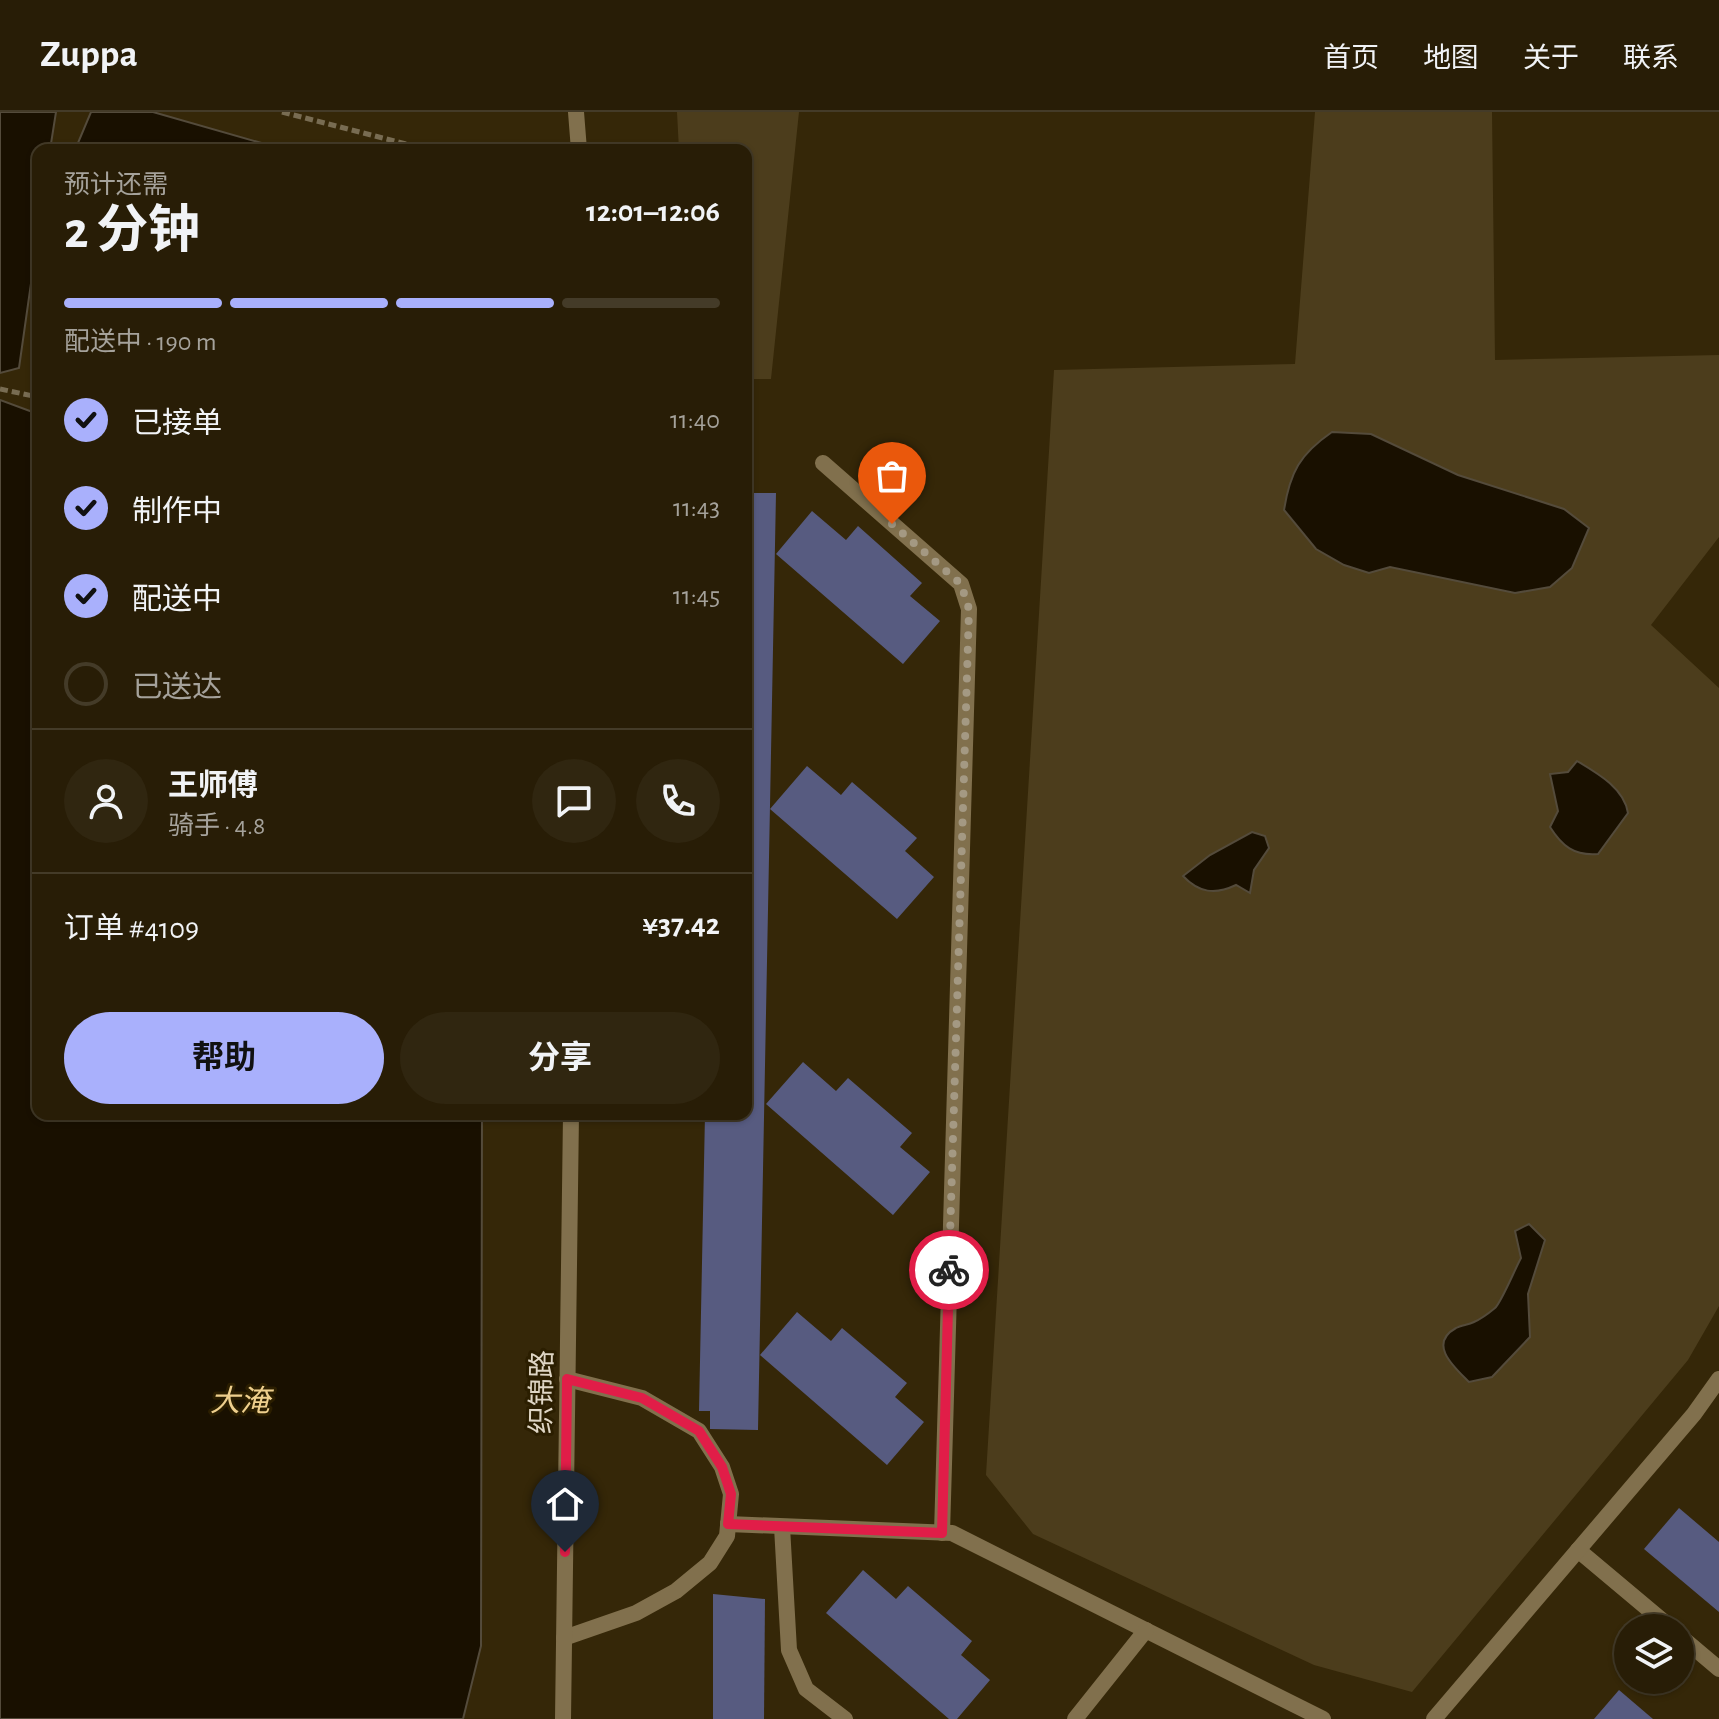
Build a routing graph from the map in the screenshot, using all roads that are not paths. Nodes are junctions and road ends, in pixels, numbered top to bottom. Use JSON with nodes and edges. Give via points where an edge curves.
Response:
{"nodes":[{"id":1,"x":576,"y":112,"type":"edge"},
{"id":2,"x":579,"y":144,"type":"edge"},
{"id":3,"x":823,"y":463,"type":"dead end"},
{"id":4,"x":571,"y":1120,"type":"edge"},
{"id":5,"x":567,"y":1379,"type":"junction"},
{"id":6,"x":1716,"y":1391,"type":"edge"},
{"id":7,"x":728,"y":1524,"type":"junction"},
{"id":8,"x":782,"y":1527,"type":"junction"},
{"id":9,"x":942,"y":1533,"type":"junction"},
{"id":10,"x":1578,"y":1550,"type":"junction"},
{"id":11,"x":1654,"y":1614,"type":"edge"},
{"id":12,"x":1146,"y":1630,"type":"junction"},
{"id":13,"x":564,"y":1638,"type":"junction"},
{"id":14,"x":1694,"y":1648,"type":"edge"},
{"id":15,"x":1719,"y":1669,"type":"edge"},
{"id":16,"x":563,"y":1719,"type":"edge"},
{"id":17,"x":845,"y":1719,"type":"edge"},
{"id":18,"x":1075,"y":1719,"type":"edge"},
{"id":19,"x":1323,"y":1719,"type":"edge"},
{"id":20,"x":1434,"y":1719,"type":"edge"}],
"edges":[{"from":1,"to":2,"type":"street"},
{"from":3,"to":9,"type":"street","via":[[961,584],[969,609]]},
{"from":4,"to":5,"type":"street","name":"织锦路"},
{"from":5,"to":7,"type":"street","via":[[642,1398],[699,1431],[722,1467],[731,1494]]},
{"from":5,"to":13,"type":"street","name":"织锦路"},
{"from":6,"to":10,"type":"street"},
{"from":7,"to":8,"type":"street"},
{"from":7,"to":13,"type":"street","via":[[727,1536],[710,1563],[676,1591],[636,1613]]},
{"from":8,"to":9,"type":"street"},
{"from":8,"to":17,"type":"street","via":[[789,1650],[806,1689]]},
{"from":9,"to":12,"type":"street","via":[[952,1533]]},
{"from":10,"to":11,"type":"street"},
{"from":10,"to":20,"type":"street"},
{"from":12,"to":18,"type":"street"},
{"from":12,"to":19,"type":"street"},
{"from":13,"to":16,"type":"street","name":"织锦路"},
{"from":14,"to":15,"type":"street"}]}
